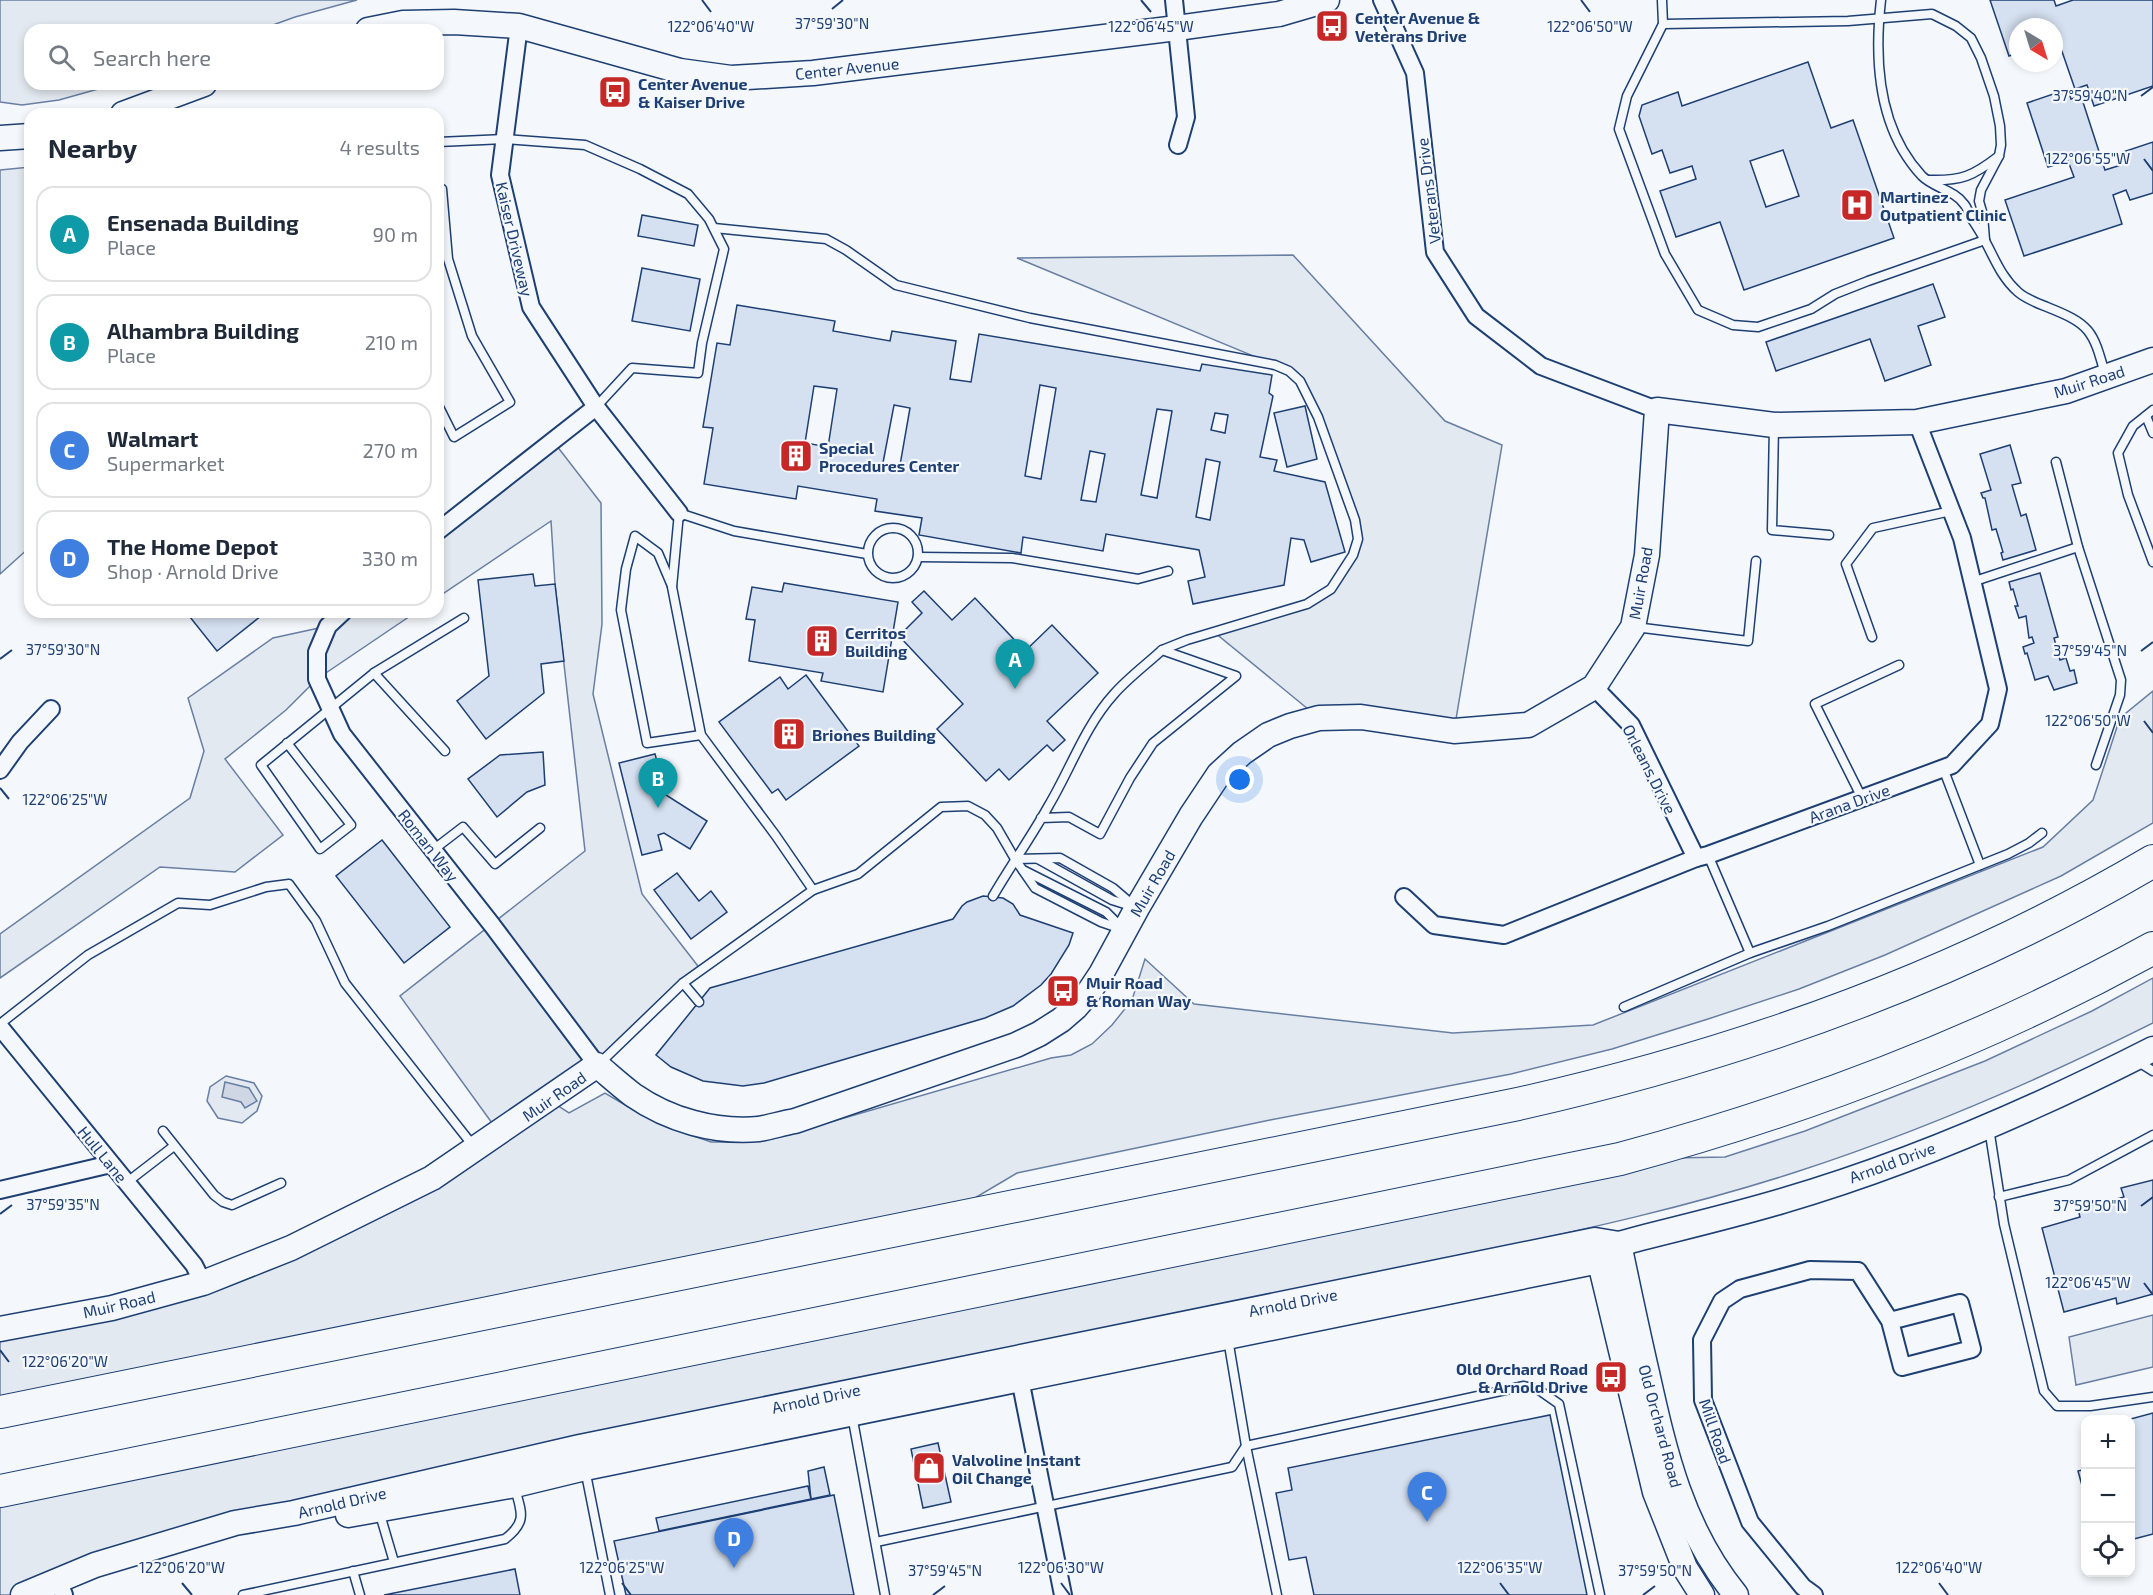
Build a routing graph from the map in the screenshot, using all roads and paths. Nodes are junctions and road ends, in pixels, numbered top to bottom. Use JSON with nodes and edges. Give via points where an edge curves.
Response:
{"nodes":[{"id":1,"x":1174,"y":0,"type":"edge"},
{"id":2,"x":1327,"y":0,"type":"edge"},
{"id":3,"x":1382,"y":0,"type":"edge"},
{"id":4,"x":1662,"y":0,"type":"edge"},
{"id":5,"x":1881,"y":0,"type":"edge"},
{"id":6,"x":1879,"y":19,"type":"junction"},
{"id":7,"x":398,"y":24,"type":"edge"},
{"id":8,"x":1663,"y":24,"type":"junction"},
{"id":9,"x":519,"y":26,"type":"junction"},
{"id":10,"x":1178,"y":28,"type":"junction"},
{"id":11,"x":188,"y":90,"type":"edge"},
{"id":12,"x":139,"y":108,"type":"edge"},
{"id":13,"x":24,"y":136,"type":"edge"},
{"id":14,"x":0,"y":138,"type":"edge"},
{"id":15,"x":505,"y":139,"type":"junction"},
{"id":16,"x":444,"y":142,"type":"edge"},
{"id":17,"x":1178,"y":145,"type":"dead end"},
{"id":18,"x":1999,"y":156,"type":"junction"},
{"id":19,"x":1925,"y":179,"type":"junction"},
{"id":20,"x":444,"y":212,"type":"edge"},
{"id":21,"x":714,"y":228,"type":"junction"},
{"id":22,"x":1985,"y":240,"type":"junction"},
{"id":23,"x":2153,"y":360,"type":"edge"},
{"id":24,"x":2106,"y":376,"type":"junction"},
{"id":25,"x":596,"y":407,"type":"junction"},
{"id":26,"x":1657,"y":410,"type":"junction"},
{"id":27,"x":2150,"y":413,"type":"edge"},
{"id":28,"x":444,"y":417,"type":"edge"},
{"id":29,"x":1917,"y":422,"type":"junction"},
{"id":30,"x":1774,"y":425,"type":"junction"},
{"id":31,"x":2153,"y":433,"type":"edge"},
{"id":32,"x":2056,"y":462,"type":"dead end"},
{"id":33,"x":1951,"y":511,"type":"junction"},
{"id":34,"x":680,"y":513,"type":"junction"},
{"id":35,"x":444,"y":526,"type":"edge"},
{"id":36,"x":1830,"y":535,"type":"dead end"},
{"id":37,"x":2078,"y":548,"type":"junction"},
{"id":38,"x":867,"y":554,"type":"junction"},
{"id":39,"x":918,"y":557,"type":"junction"},
{"id":40,"x":1756,"y":561,"type":"dead end"},
{"id":41,"x":2153,"y":562,"type":"edge"},
{"id":42,"x":1168,"y":571,"type":"dead end"},
{"id":43,"x":1972,"y":582,"type":"junction"},
{"id":44,"x":672,"y":587,"type":"junction"},
{"id":45,"x":337,"y":618,"type":"edge"},
{"id":46,"x":465,"y":618,"type":"dead end"},
{"id":47,"x":1633,"y":627,"type":"junction"},
{"id":48,"x":1872,"y":637,"type":"dead end"},
{"id":49,"x":1162,"y":650,"type":"junction"},
{"id":50,"x":1899,"y":665,"type":"dead end"},
{"id":51,"x":374,"y":673,"type":"junction"},
{"id":52,"x":1594,"y":687,"type":"junction"},
{"id":53,"x":330,"y":708,"type":"junction"},
{"id":54,"x":51,"y":709,"type":"dead end"},
{"id":55,"x":701,"y":735,"type":"junction"},
{"id":56,"x":287,"y":743,"type":"junction"},
{"id":57,"x":445,"y":751,"type":"dead end"},
{"id":58,"x":2096,"y":765,"type":"dead end"},
{"id":59,"x":1943,"y":768,"type":"junction"},
{"id":60,"x":0,"y":770,"type":"edge"},
{"id":61,"x":1862,"y":798,"type":"junction"},
{"id":62,"x":1041,"y":818,"type":"junction"},
{"id":63,"x":540,"y":828,"type":"dead end"},
{"id":64,"x":2042,"y":833,"type":"dead end"},
{"id":65,"x":433,"y":850,"type":"junction"},
{"id":66,"x":1702,"y":857,"type":"junction"},
{"id":67,"x":1015,"y":858,"type":"junction"},
{"id":68,"x":2153,"y":861,"type":"edge"},
{"id":69,"x":1980,"y":865,"type":"junction"},
{"id":70,"x":813,"y":890,"type":"junction"},
{"id":71,"x":993,"y":896,"type":"dead end"},
{"id":72,"x":1404,"y":897,"type":"dead end"},
{"id":73,"x":1137,"y":909,"type":"junction"},
{"id":74,"x":1125,"y":930,"type":"junction"},
{"id":75,"x":2153,"y":948,"type":"edge"},
{"id":76,"x":1750,"y":953,"type":"junction"},
{"id":77,"x":683,"y":983,"type":"junction"},
{"id":78,"x":699,"y":1002,"type":"dead end"},
{"id":79,"x":1624,"y":1007,"type":"dead end"},
{"id":80,"x":0,"y":1026,"type":"edge"},
{"id":81,"x":2147,"y":1060,"type":"edge"},
{"id":82,"x":597,"y":1065,"type":"junction"},
{"id":83,"x":1988,"y":1125,"type":"junction"},
{"id":84,"x":163,"y":1131,"type":"dead end"},
{"id":85,"x":2153,"y":1135,"type":"edge"},
{"id":86,"x":174,"y":1146,"type":"junction"},
{"id":87,"x":476,"y":1150,"type":"junction"},
{"id":88,"x":111,"y":1164,"type":"junction"},
{"id":89,"x":126,"y":1183,"type":"junction"},
{"id":90,"x":281,"y":1183,"type":"dead end"},
{"id":91,"x":0,"y":1190,"type":"edge"},
{"id":92,"x":1999,"y":1197,"type":"junction"},
{"id":93,"x":1619,"y":1244,"type":"junction"},
{"id":94,"x":1597,"y":1251,"type":"junction"},
{"id":95,"x":203,"y":1283,"type":"junction"},
{"id":96,"x":1890,"y":1321,"type":"junction"},
{"id":97,"x":0,"y":1329,"type":"edge"},
{"id":98,"x":1227,"y":1338,"type":"junction"},
{"id":99,"x":1017,"y":1369,"type":"junction"},
{"id":100,"x":2153,"y":1397,"type":"edge"},
{"id":101,"x":0,"y":1412,"type":"edge"},
{"id":102,"x":852,"y":1414,"type":"junction"},
{"id":103,"x":1246,"y":1446,"type":"junction"},
{"id":104,"x":585,"y":1468,"type":"junction"},
{"id":105,"x":515,"y":1485,"type":"junction"},
{"id":106,"x":0,"y":1491,"type":"edge"},
{"id":107,"x":1046,"y":1507,"type":"junction"},
{"id":108,"x":379,"y":1510,"type":"junction"},
{"id":109,"x":876,"y":1542,"type":"junction"},
{"id":110,"x":394,"y":1562,"type":"junction"},
{"id":111,"x":353,"y":1571,"type":"junction"},
{"id":112,"x":61,"y":1591,"type":"edge"},
{"id":113,"x":23,"y":1595,"type":"edge"},
{"id":114,"x":243,"y":1595,"type":"edge"},
{"id":115,"x":360,"y":1595,"type":"edge"},
{"id":116,"x":610,"y":1595,"type":"edge"},
{"id":117,"x":885,"y":1595,"type":"edge"},
{"id":118,"x":1063,"y":1595,"type":"edge"},
{"id":119,"x":1277,"y":1595,"type":"edge"},
{"id":120,"x":1600,"y":1595,"type":"edge"},
{"id":121,"x":1702,"y":1595,"type":"edge"},
{"id":122,"x":1736,"y":1595,"type":"edge"},
{"id":123,"x":1814,"y":1595,"type":"edge"}],
"edges":[{"from":1,"to":10,"type":"street"},
{"from":2,"to":10,"type":"street","name":"Center Avenue","via":[[1279,14]]},
{"from":3,"to":26,"type":"street","name":"Veterans Drive","via":[[1415,73],[1435,252],[1476,316],[1541,366]]},
{"from":4,"to":8,"type":"lane"},
{"from":5,"to":6,"type":"lane"},
{"from":6,"to":8,"type":"lane"},
{"from":6,"to":18,"type":"lane","via":[[1932,14],[1971,38],[1994,96],[2000,126]]},
{"from":6,"to":19,"type":"lane","via":[[1878,64],[1885,104],[1903,151]]},
{"from":7,"to":9,"type":"street","name":"Center Avenue"},
{"from":8,"to":22,"type":"lane","via":[[1628,96],[1619,129],[1665,254],[1698,310],[1733,325],[1758,327],[1811,309],[1868,281]]},
{"from":9,"to":10,"type":"street","name":"Center Avenue","via":[[681,71],[731,78],[813,73]]},
{"from":9,"to":15,"type":"street","name":"Kaiser Driveway"},
{"from":10,"to":17,"type":"street","via":[[1186,117]]},
{"from":11,"to":12,"type":"street"},
{"from":13,"to":14,"type":"street"},
{"from":15,"to":16,"type":"lane"},
{"from":15,"to":21,"type":"lane","via":[[585,145],[640,168],[688,194]]},
{"from":15,"to":25,"type":"street","name":"Kaiser Driveway","via":[[500,175],[531,306]]},
{"from":18,"to":19,"type":"lane","via":[[1965,178]]},
{"from":18,"to":22,"type":"lane","via":[[1981,190]]},
{"from":19,"to":22,"type":"lane","via":[[1964,204]]},
{"from":20,"to":28,"type":"lane","via":[[448,259],[472,336],[510,402],[454,437]]},
{"from":21,"to":25,"type":"lane","via":[[724,249],[698,373],[632,368]]},
{"from":21,"to":49,"type":"lane","via":[[826,239],[896,285],[1030,318],[1275,364],[1300,381],[1318,417],[1355,520],[1358,539],[1353,555],[1331,589],[1307,604]]},
{"from":22,"to":24,"type":"lane","via":[[1996,266],[2020,294],[2086,327],[2096,341]]},
{"from":23,"to":24,"type":"street","name":"Muir Road"},
{"from":24,"to":29,"type":"street","name":"Muir Road","via":[[2066,390]]},
{"from":25,"to":34,"type":"street","name":"Kaiser Driveway"},
{"from":25,"to":35,"type":"street"},
{"from":26,"to":30,"type":"street","name":"Muir Road"},
{"from":26,"to":47,"type":"street","name":"Muir Road","via":[[1647,555]]},
{"from":27,"to":31,"type":"lane"},
{"from":27,"to":41,"type":"lane","via":[[2133,426],[2118,453],[2128,495]]},
{"from":29,"to":30,"type":"street","name":"Muir Road"},
{"from":29,"to":33,"type":"street","name":"Arana Drive"},
{"from":30,"to":36,"type":"lane","via":[[1772,530]]},
{"from":32,"to":37,"type":"lane"},
{"from":33,"to":43,"type":"street","name":"Arana Drive"},
{"from":33,"to":48,"type":"lane","via":[[1873,528],[1846,564]]},
{"from":34,"to":38,"type":"lane","via":[[735,531]]},
{"from":34,"to":44,"type":"lane"},
{"from":37,"to":43,"type":"lane"},
{"from":37,"to":58,"type":"lane","via":[[2121,680],[2120,695]]},
{"from":38,"to":39,"type":"lane","via":[[873,569],[887,578],[910,572]]},
{"from":38,"to":39,"type":"lane","via":[[873,538],[896,528],[915,541]]},
{"from":39,"to":42,"type":"lane","via":[[1012,558],[1138,579]]},
{"from":40,"to":47,"type":"lane","via":[[1748,641]]},
{"from":43,"to":59,"type":"street","name":"Arana Drive","via":[[1998,689],[1990,724],[1952,765]]},
{"from":44,"to":55,"type":"lane"},
{"from":44,"to":55,"type":"lane","via":[[658,553],[635,536],[621,610],[647,743]]},
{"from":45,"to":53,"type":"street","name":"Roman Way","via":[[328,626],[317,652],[317,679]]},
{"from":46,"to":51,"type":"lane"},
{"from":47,"to":52,"type":"street","name":"Muir Road"},
{"from":49,"to":62,"type":"lane","via":[[1114,694],[1091,726]]},
{"from":49,"to":62,"type":"lane","via":[[1236,676],[1153,743],[1100,834],[1069,817]]},
{"from":50,"to":61,"type":"lane","via":[[1815,704]]},
{"from":51,"to":53,"type":"lane"},
{"from":51,"to":57,"type":"lane"},
{"from":52,"to":66,"type":"street","name":"Orleans Drive","via":[[1631,725]]},
{"from":52,"to":73,"type":"street","name":"Muir Road","via":[[1528,725],[1454,731],[1361,717],[1319,718],[1268,735],[1219,774]]},
{"from":53,"to":56,"type":"lane"},
{"from":53,"to":65,"type":"street","name":"Roman Way","via":[[342,734]]},
{"from":54,"to":60,"type":"street"},
{"from":55,"to":70,"type":"lane"},
{"from":56,"to":56,"type":"lane","via":[[351,825],[320,849],[261,765]]},
{"from":59,"to":61,"type":"street","name":"Arana Drive"},
{"from":59,"to":69,"type":"lane"},
{"from":61,"to":66,"type":"street","name":"Arana Drive"},
{"from":62,"to":67,"type":"lane"},
{"from":63,"to":65,"type":"lane","via":[[495,864],[463,827]]},
{"from":64,"to":69,"type":"lane"},
{"from":65,"to":82,"type":"street","name":"Roman Way"},
{"from":66,"to":72,"type":"street","name":"Arana Drive","via":[[1504,935],[1434,925]]},
{"from":66,"to":76,"type":"lane"},
{"from":67,"to":70,"type":"lane","via":[[985,814],[968,806],[941,807],[858,874]]},
{"from":67,"to":71,"type":"lane"},
{"from":67,"to":73,"type":"lane","via":[[1037,858],[1112,900]]},
{"from":67,"to":74,"type":"lane","via":[[1035,888]]},
{"from":68,"to":101,"type":"highway","via":[[2045,919],[1896,987],[1732,1047],[1597,1085]]},
{"from":69,"to":76,"type":"lane"},
{"from":70,"to":77,"type":"lane"},
{"from":73,"to":74,"type":"street","name":"Muir Road"},
{"from":74,"to":82,"type":"street","name":"Muir Road","via":[[1089,992],[1070,1013],[1040,1034],[795,1121],[736,1130],[701,1126],[665,1113],[634,1095]]},
{"from":75,"to":106,"type":"highway","via":[[2031,1010],[1912,1063],[1780,1112],[1620,1159]]},
{"from":76,"to":79,"type":"lane"},
{"from":77,"to":78,"type":"lane"},
{"from":77,"to":82,"type":"lane"},
{"from":80,"to":87,"type":"lane","via":[[88,955],[178,903],[210,905],[266,887],[289,884],[316,921],[345,983]]},
{"from":80,"to":88,"type":"street","name":"Hull Lane"},
{"from":81,"to":83,"type":"street","name":"Arnold Drive"},
{"from":82,"to":87,"type":"street","name":"Muir Road"},
{"from":83,"to":92,"type":"lane"},
{"from":83,"to":93,"type":"street","name":"Arnold Drive","via":[[1898,1162],[1783,1201]]},
{"from":84,"to":86,"type":"lane"},
{"from":85,"to":92,"type":"lane","via":[[2069,1180]]},
{"from":86,"to":89,"type":"lane"},
{"from":86,"to":90,"type":"lane","via":[[214,1195],[232,1205]]},
{"from":87,"to":95,"type":"street","name":"Muir Road","via":[[432,1178],[291,1248]]},
{"from":88,"to":89,"type":"street","name":"Hull Lane"},
{"from":88,"to":91,"type":"street"},
{"from":89,"to":95,"type":"street","name":"Hull Lane","via":[[194,1265]]},
{"from":92,"to":100,"type":"lane","via":[[2044,1391],[2057,1406],[2090,1406]]},
{"from":93,"to":94,"type":"street","name":"Arnold Drive"},
{"from":93,"to":122,"type":"street","name":"Old Orchard Road","via":[[1663,1444],[1683,1507]]},
{"from":94,"to":98,"type":"street","name":"Arnold Drive"},
{"from":94,"to":99,"type":"street","name":"Arnold Drive"},
{"from":94,"to":121,"type":"street","name":"Old Orchard Road","via":[[1655,1492],[1685,1568]]},
{"from":95,"to":97,"type":"street","name":"Muir Road","via":[[112,1308]]},
{"from":96,"to":96,"type":"street","name":"Mill Road","via":[[1960,1303],[1972,1349],[1902,1368]]},
{"from":96,"to":123,"type":"street","name":"Mill Road","via":[[1858,1271],[1810,1270],[1740,1289],[1722,1301],[1702,1340],[1703,1400],[1750,1522]]},
{"from":98,"to":99,"type":"street","name":"Arnold Drive"},
{"from":98,"to":103,"type":"lane"},
{"from":99,"to":102,"type":"street","name":"Arnold Drive"},
{"from":99,"to":107,"type":"street"},
{"from":99,"to":112,"type":"street","name":"Arnold Drive","via":[[580,1447],[235,1523],[94,1565]]},
{"from":102,"to":104,"type":"street","name":"Arnold Drive"},
{"from":102,"to":109,"type":"lane"},
{"from":103,"to":107,"type":"lane","via":[[1232,1467]]},
{"from":103,"to":119,"type":"lane"},
{"from":103,"to":120,"type":"lane","via":[[1524,1386],[1539,1390],[1559,1404]]},
{"from":104,"to":105,"type":"street","name":"Arnold Drive"},
{"from":104,"to":116,"type":"lane"},
{"from":105,"to":108,"type":"street","name":"Arnold Drive"},
{"from":105,"to":110,"type":"lane","via":[[522,1518],[506,1539]]},
{"from":107,"to":109,"type":"lane"},
{"from":107,"to":118,"type":"street"},
{"from":108,"to":110,"type":"lane"},
{"from":108,"to":112,"type":"street","name":"Arnold Drive","via":[[247,1535]]},
{"from":109,"to":117,"type":"lane"},
{"from":110,"to":111,"type":"lane"},
{"from":111,"to":114,"type":"lane"},
{"from":111,"to":115,"type":"lane"},
{"from":112,"to":113,"type":"street","name":"Arnold Drive"}]}
